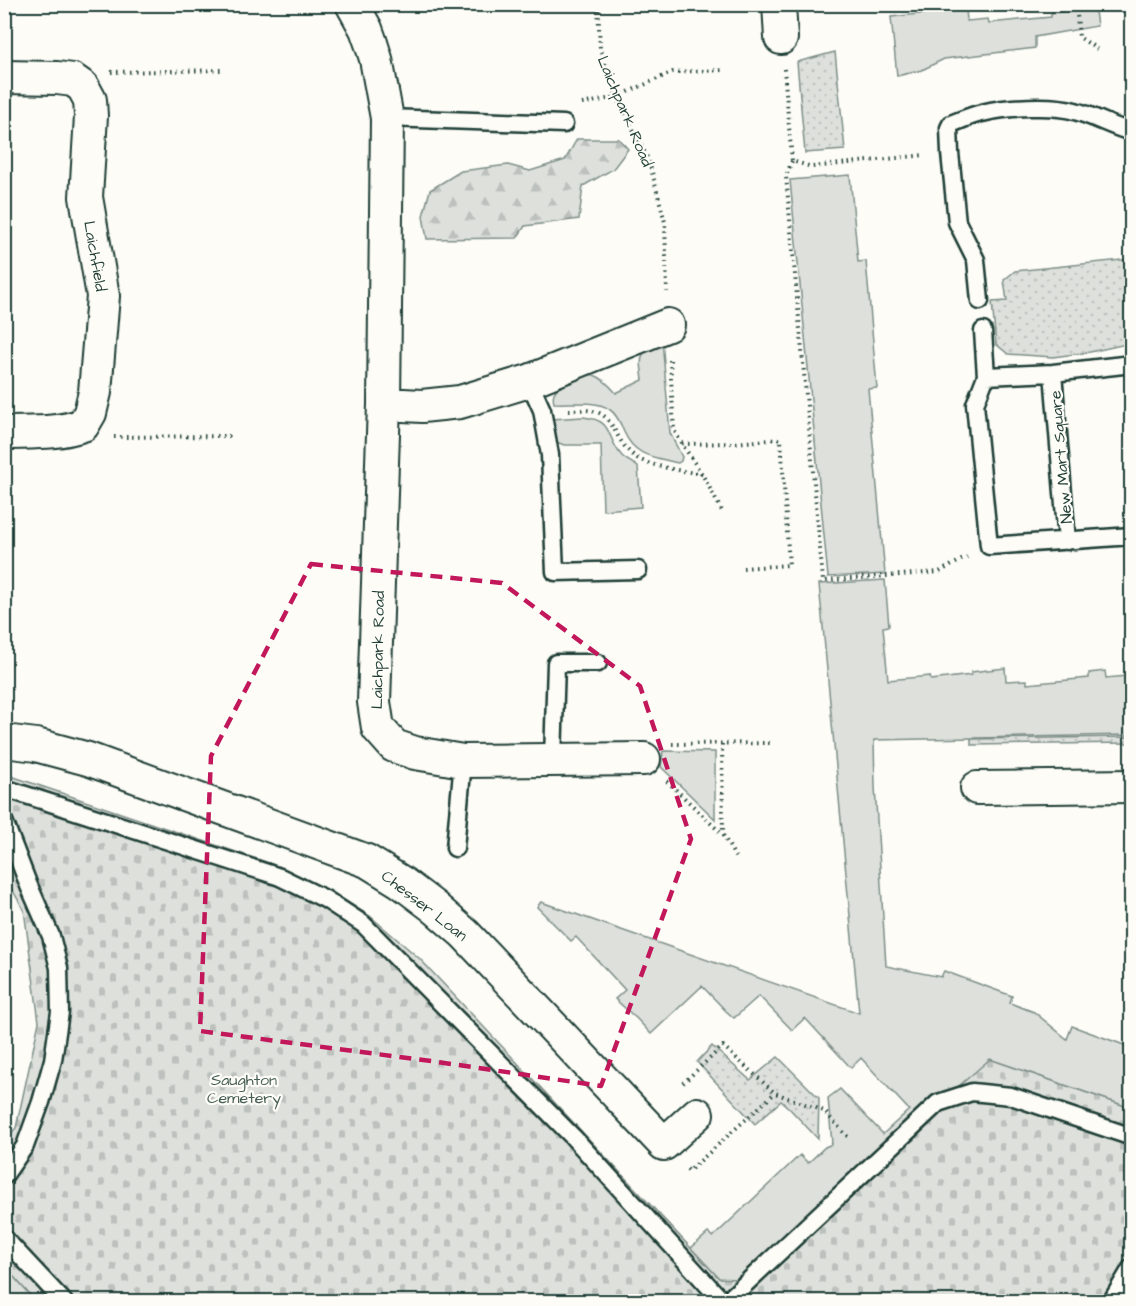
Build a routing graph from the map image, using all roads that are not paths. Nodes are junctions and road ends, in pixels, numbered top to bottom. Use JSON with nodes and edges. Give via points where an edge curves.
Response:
{"nodes":[{"id":1,"x":352,"y":4,"type":"edge"},
{"id":2,"x":779,"y":4,"type":"edge"},
{"id":3,"x":781,"y":38,"type":"road end"},
{"id":4,"x":4,"y":77,"type":"edge"},
{"id":5,"x":387,"y":118,"type":"junction"},
{"id":6,"x":564,"y":124,"type":"road end"},
{"id":7,"x":1131,"y":132,"type":"edge"},
{"id":8,"x":980,"y":301,"type":"dead end"},
{"id":9,"x":668,"y":325,"type":"road end"},
{"id":10,"x":983,"y":331,"type":"dead end"},
{"id":11,"x":1131,"y":364,"type":"edge"},
{"id":12,"x":1053,"y":373,"type":"junction"},
{"id":13,"x":986,"y":376,"type":"junction"},
{"id":14,"x":529,"y":381,"type":"junction"},
{"id":15,"x":384,"y":404,"type":"junction"},
{"id":16,"x":4,"y":433,"type":"edge"},
{"id":17,"x":1131,"y":536,"type":"edge"},
{"id":18,"x":1067,"y":541,"type":"junction"},
{"id":19,"x":638,"y":570,"type":"dead end"},
{"id":20,"x":598,"y":663,"type":"dead end"},
{"id":21,"x":4,"y":741,"type":"edge"},
{"id":22,"x":553,"y":759,"type":"junction"},
{"id":23,"x":644,"y":759,"type":"road end"},
{"id":24,"x":463,"y":761,"type":"junction"},
{"id":25,"x":1131,"y":786,"type":"edge"},
{"id":26,"x":4,"y":788,"type":"edge"},
{"id":27,"x":977,"y":788,"type":"dead end"},
{"id":28,"x":4,"y":821,"type":"edge"},
{"id":29,"x":455,"y":848,"type":"dead end"},
{"id":30,"x":697,"y":1114,"type":"dead end"},
{"id":31,"x":1131,"y":1137,"type":"edge"},
{"id":32,"x":4,"y":1176,"type":"edge"},
{"id":33,"x":4,"y":1238,"type":"edge"},
{"id":34,"x":1131,"y":1267,"type":"edge"},
{"id":35,"x":64,"y":1302,"type":"edge"},
{"id":36,"x":725,"y":1302,"type":"edge"},
{"id":37,"x":1111,"y":1302,"type":"edge"}],
"edges":[{"from":1,"to":5,"type":"street","name":"Laichpark Road","via":[[376,59]]},
{"from":2,"to":3,"type":"street"},
{"from":4,"to":16,"type":"street","name":"Laichfield","via":[[73,80],[83,87],[90,100],[86,197],[103,296],[95,392],[83,425],[52,432]]},
{"from":5,"to":6,"type":"lane"},
{"from":5,"to":15,"type":"street","name":"Laichpark Road"},
{"from":7,"to":8,"type":"lane","via":[[1074,111],[1044,107],[982,113],[951,124],[957,222],[976,260]]},
{"from":9,"to":14,"type":"street"},
{"from":10,"to":13,"type":"lane"},
{"from":11,"to":12,"type":"lane","name":"New Mart Square"},
{"from":12,"to":13,"type":"lane","name":"New Mart Square"},
{"from":12,"to":18,"type":"lane","name":"New Mart Square"},
{"from":13,"to":18,"type":"lane","name":"New Mart Square","via":[[975,405],[989,546]]},
{"from":14,"to":15,"type":"street","via":[[460,402]]},
{"from":14,"to":19,"type":"lane","via":[[542,410],[550,455],[555,572]]},
{"from":15,"to":24,"type":"street","name":"Laichpark Road","via":[[374,702],[378,728],[394,746]]},
{"from":17,"to":18,"type":"lane","name":"New Mart Square"},
{"from":20,"to":22,"type":"lane","via":[[556,663]]},
{"from":21,"to":30,"type":"street","name":"Chesser Loan","via":[[88,759],[367,861],[401,882],[465,934],[664,1144]]},
{"from":22,"to":23,"type":"street","name":"Laichpark Road"},
{"from":22,"to":24,"type":"street","name":"Laichpark Road"},
{"from":24,"to":29,"type":"lane"},
{"from":25,"to":27,"type":"street"},
{"from":26,"to":36,"type":"lane","via":[[280,877],[325,899],[363,924],[573,1137]]},
{"from":28,"to":32,"type":"lane","via":[[51,936],[58,968],[60,1012],[53,1060],[41,1102],[25,1146]]},
{"from":31,"to":36,"type":"lane","via":[[1011,1096],[972,1092],[938,1103]]},
{"from":33,"to":35,"type":"lane"},
{"from":34,"to":37,"type":"lane"}]}
